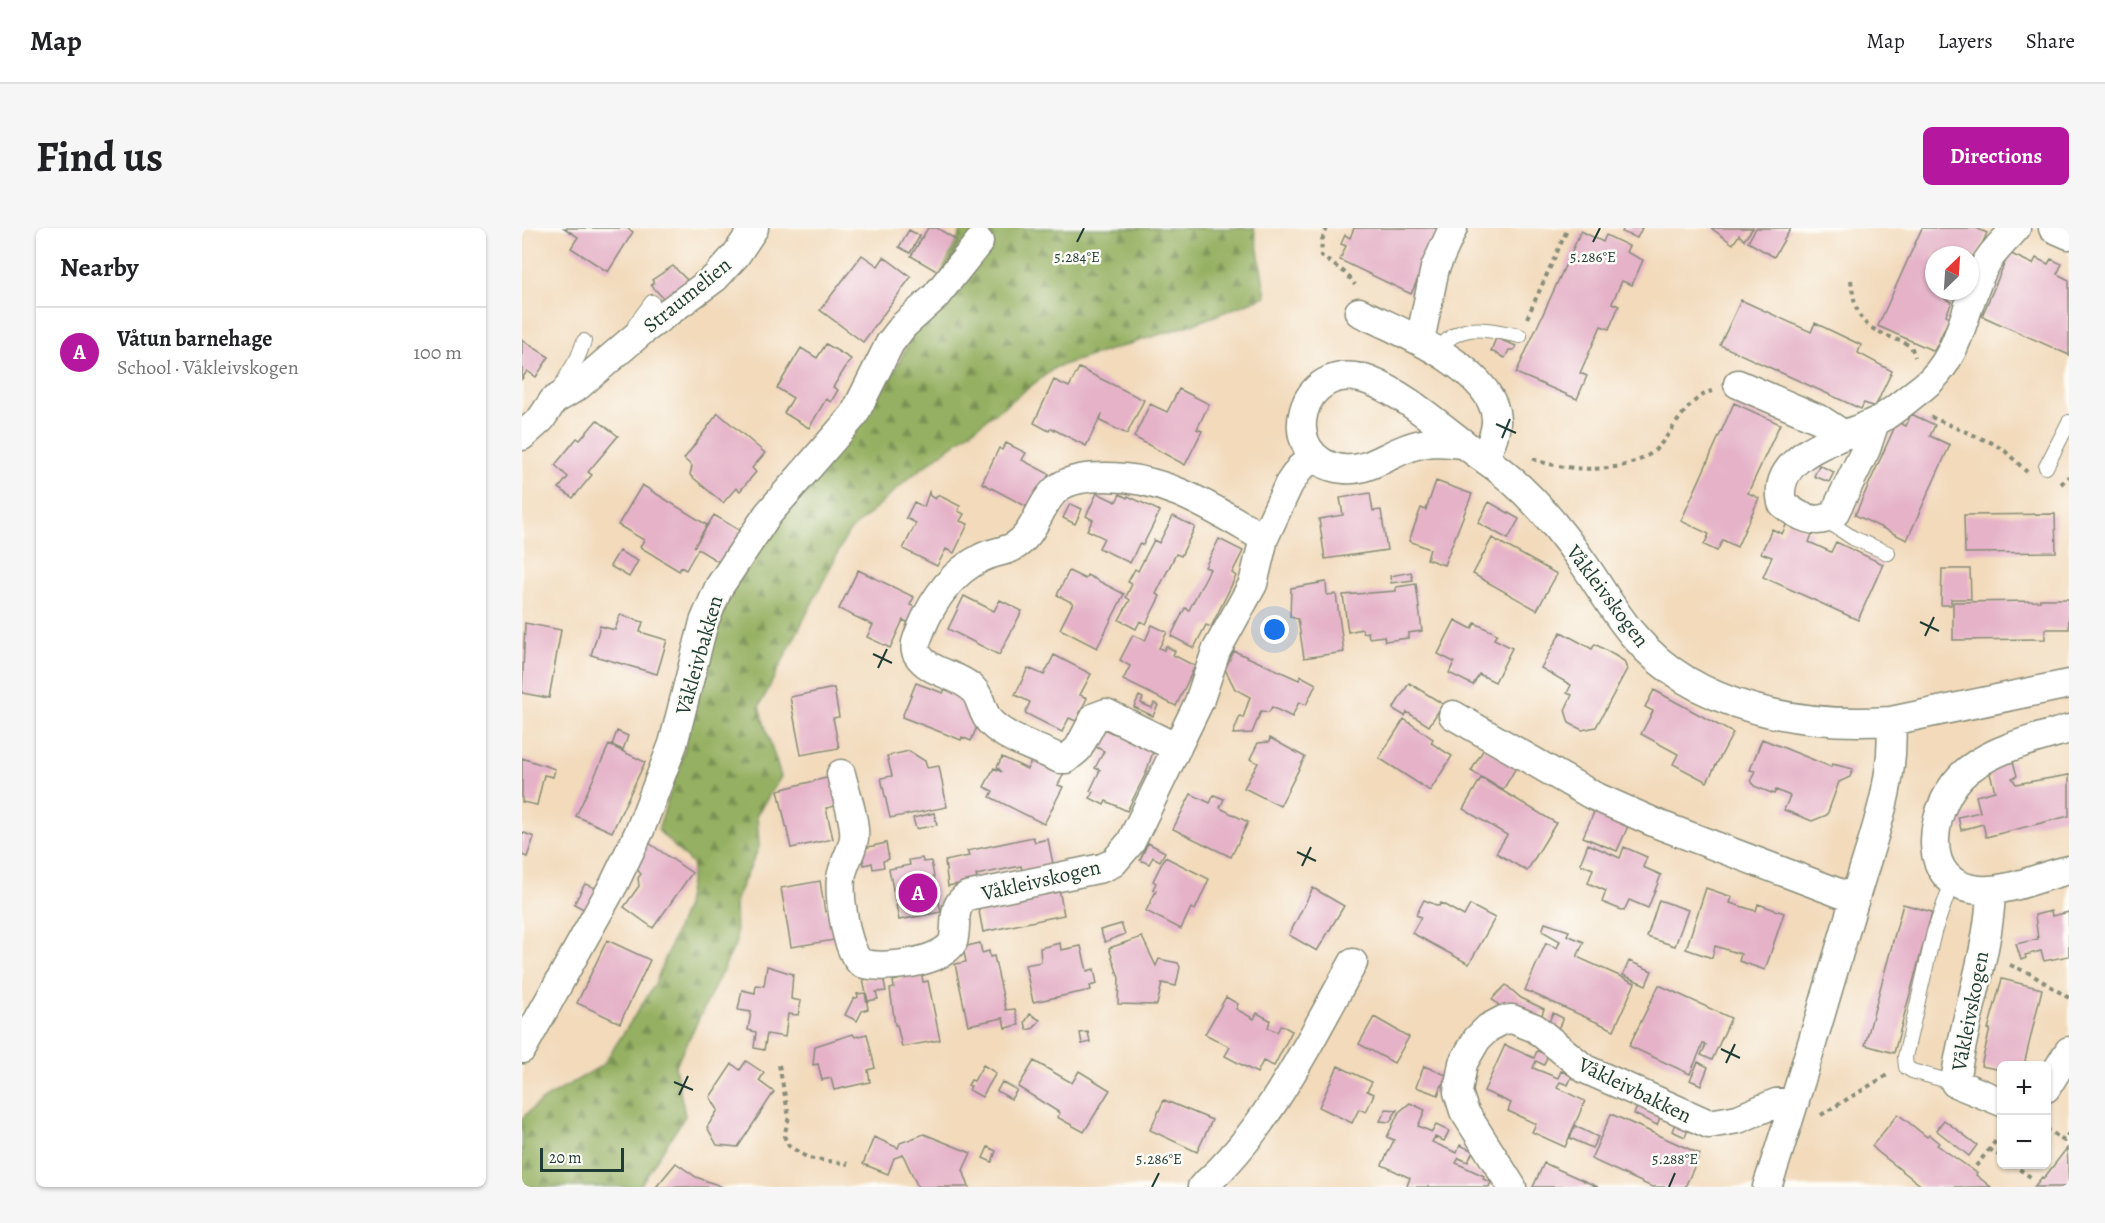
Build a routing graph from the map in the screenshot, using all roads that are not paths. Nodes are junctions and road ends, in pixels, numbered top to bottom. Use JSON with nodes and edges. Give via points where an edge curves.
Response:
{"nodes":[{"id":1,"x":754,"y":228,"type":"edge"},
{"id":2,"x":1453,"y":228,"type":"edge"},
{"id":3,"x":2016,"y":228,"type":"edge"},
{"id":4,"x":2053,"y":228,"type":"edge"},
{"id":5,"x":2069,"y":235,"type":"edge"},
{"id":6,"x":979,"y":242,"type":"dead end"},
{"id":7,"x":652,"y":302,"type":"dead end"},
{"id":8,"x":1359,"y":312,"type":"road end"},
{"id":9,"x":1517,"y":336,"type":"road end"},
{"id":10,"x":584,"y":341,"type":"dead end"},
{"id":11,"x":1429,"y":345,"type":"junction"},
{"id":12,"x":613,"y":356,"type":"junction"},
{"id":13,"x":1738,"y":384,"type":"road end"},
{"id":14,"x":553,"y":401,"type":"junction"},
{"id":15,"x":1875,"y":422,"type":"junction"},
{"id":16,"x":2069,"y":422,"type":"edge"},
{"id":17,"x":1841,"y":433,"type":"junction"},
{"id":18,"x":522,"y":436,"type":"edge"},
{"id":19,"x":1461,"y":444,"type":"junction"},
{"id":20,"x":1489,"y":448,"type":"junction"},
{"id":21,"x":1314,"y":457,"type":"junction"},
{"id":22,"x":2041,"y":472,"type":"road end"},
{"id":23,"x":1826,"y":520,"type":"junction"},
{"id":24,"x":1264,"y":538,"type":"junction"},
{"id":25,"x":1888,"y":553,"type":"dead end"},
{"id":26,"x":2069,"y":684,"type":"edge"},
{"id":27,"x":1453,"y":715,"type":"dead end"},
{"id":28,"x":1891,"y":720,"type":"junction"},
{"id":29,"x":2069,"y":729,"type":"edge"},
{"id":30,"x":1178,"y":748,"type":"junction"},
{"id":31,"x":841,"y":774,"type":"dead end"},
{"id":32,"x":2069,"y":870,"type":"edge"},
{"id":33,"x":1952,"y":882,"type":"junction"},
{"id":34,"x":1991,"y":890,"type":"junction"},
{"id":35,"x":1854,"y":899,"type":"junction"},
{"id":36,"x":1353,"y":963,"type":"dead end"},
{"id":37,"x":522,"y":1049,"type":"edge"},
{"id":38,"x":2069,"y":1051,"type":"edge"},
{"id":39,"x":1955,"y":1083,"type":"junction"},
{"id":40,"x":2055,"y":1089,"type":"edge"},
{"id":41,"x":1997,"y":1100,"type":"edge"},
{"id":42,"x":1792,"y":1110,"type":"junction"},
{"id":43,"x":1202,"y":1187,"type":"edge"},
{"id":44,"x":1512,"y":1187,"type":"edge"},
{"id":45,"x":1767,"y":1187,"type":"edge"}],
"edges":[{"from":1,"to":12,"type":"street","name":"Straumelien","via":[[715,278]]},
{"from":2,"to":11,"type":"street","via":[[1436,268]]},
{"from":3,"to":15,"type":"street","via":[[1983,268],[1953,351],[1941,369]]},
{"from":4,"to":5,"type":"street"},
{"from":6,"to":37,"type":"street","name":"Våkleivbakken","via":[[935,297],[890,343],[854,416],[768,513],[719,587],[704,622],[673,744],[640,830]]},
{"from":7,"to":12,"type":"lane","name":"Straumelien"},
{"from":8,"to":11,"type":"street"},
{"from":9,"to":11,"type":"lane","via":[[1466,330]]},
{"from":10,"to":14,"type":"lane","name":"Straumelien"},
{"from":11,"to":20,"type":"street","via":[[1463,370],[1494,404],[1497,421]]},
{"from":12,"to":14,"type":"street","name":"Straumelien"},
{"from":13,"to":17,"type":"street","via":[[1821,420]]},
{"from":14,"to":18,"type":"street","name":"Straumelien"},
{"from":15,"to":17,"type":"street"},
{"from":15,"to":23,"type":"street","via":[[1841,504]]},
{"from":16,"to":22,"type":"lane"},
{"from":17,"to":23,"type":"street","via":[[1803,455],[1787,474],[1780,494],[1782,504],[1790,510],[1817,521]]},
{"from":19,"to":20,"type":"street","name":"Våkleivskogen"},
{"from":19,"to":21,"type":"street","via":[[1424,443],[1358,468],[1344,469]]},
{"from":19,"to":21,"type":"street","name":"Våkleivskogen","via":[[1385,388],[1352,376],[1333,378],[1317,387],[1306,400],[1302,427]]},
{"from":20,"to":28,"type":"street","name":"Våkleivskogen","via":[[1542,508],[1635,638],[1689,681],[1722,698],[1788,717],[1832,722]]},
{"from":21,"to":24,"type":"street","name":"Våkleivskogen","via":[[1289,484]]},
{"from":23,"to":25,"type":"lane","via":[[1853,538]]},
{"from":24,"to":30,"type":"street","name":"Våkleivskogen","via":[[1253,584],[1216,651]]},
{"from":24,"to":30,"type":"street","via":[[1167,486],[1125,477],[1081,478],[1056,490],[1020,543],[983,556],[948,583],[924,623],[915,650],[918,656],[971,687],[978,694],[985,715],[999,729],[1066,759],[1078,749],[1095,717],[1106,713]]},
{"from":26,"to":28,"type":"street","name":"Våkleivskogen"},
{"from":27,"to":35,"type":"street","via":[[1592,795]]},
{"from":28,"to":35,"type":"street","via":[[1891,767]]},
{"from":29,"to":33,"type":"street","via":[[1988,758],[1953,784],[1935,830],[1938,865]]},
{"from":30,"to":31,"type":"street","name":"Våkleivskogen","via":[[1131,842],[1113,863],[967,896],[955,910],[951,946],[934,957],[887,966],[861,963],[850,944],[841,879],[854,836]]},
{"from":32,"to":34,"type":"street"},
{"from":33,"to":34,"type":"street"},
{"from":33,"to":39,"type":"lane","via":[[1934,932],[1906,1044],[1906,1067]]},
{"from":34,"to":39,"type":"street","name":"Våkleivskogen"},
{"from":35,"to":42,"type":"street"},
{"from":36,"to":43,"type":"street","via":[[1247,1140]]},
{"from":38,"to":40,"type":"street"},
{"from":39,"to":41,"type":"street","name":"Våkleivskogen"},
{"from":42,"to":44,"type":"street","name":"Våkleivbakken","via":[[1776,1103],[1738,1119],[1709,1125],[1585,1069],[1535,1028],[1512,1019],[1503,1020],[1477,1039],[1463,1064],[1458,1092],[1464,1111]]},
{"from":42,"to":45,"type":"street"}]}
